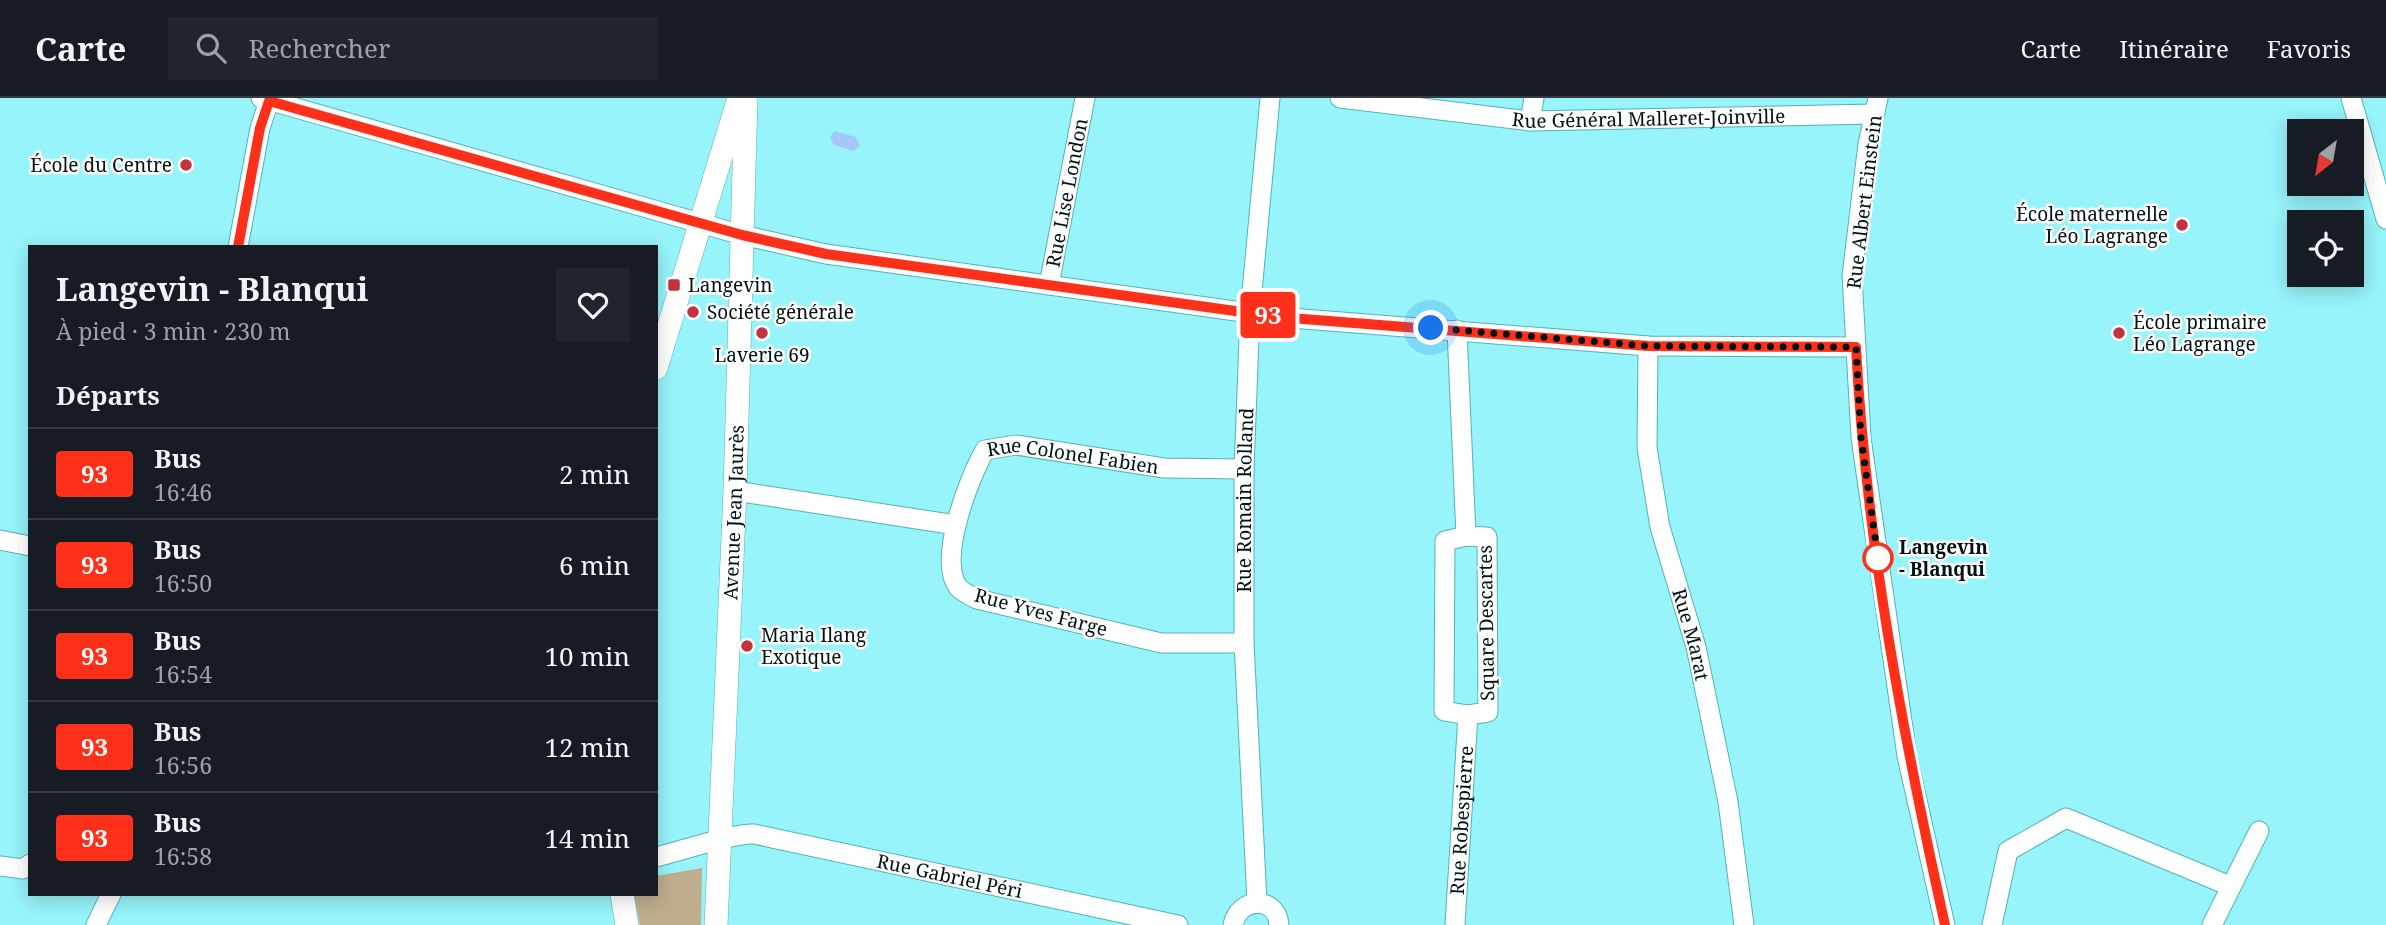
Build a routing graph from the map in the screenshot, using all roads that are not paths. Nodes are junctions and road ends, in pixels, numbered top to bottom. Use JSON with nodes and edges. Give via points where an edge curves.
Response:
{"nodes":[{"id":1,"x":739,"y":98,"type":"edge"},
{"id":2,"x":746,"y":98,"type":"edge"},
{"id":3,"x":1085,"y":98,"type":"edge"},
{"id":4,"x":1270,"y":98,"type":"edge"},
{"id":5,"x":1340,"y":98,"type":"edge"},
{"id":6,"x":1534,"y":98,"type":"edge"},
{"id":7,"x":2351,"y":98,"type":"edge"},
{"id":8,"x":266,"y":99,"type":"edge"},
{"id":9,"x":1876,"y":106,"type":"edge"},
{"id":10,"x":1530,"y":121,"type":"junction"},
{"id":11,"x":2386,"y":219,"type":"edge"},
{"id":12,"x":700,"y":223,"type":"junction"},
{"id":13,"x":742,"y":235,"type":"junction"},
{"id":14,"x":238,"y":245,"type":"edge"},
{"id":15,"x":1049,"y":285,"type":"junction"},
{"id":16,"x":1250,"y":313,"type":"junction"},
{"id":17,"x":1457,"y":330,"type":"junction"},
{"id":18,"x":1648,"y":346,"type":"junction"},
{"id":19,"x":1856,"y":347,"type":"junction"},
{"id":20,"x":658,"y":361,"type":"edge"},
{"id":21,"x":1244,"y":469,"type":"junction"},
{"id":22,"x":735,"y":491,"type":"junction"},
{"id":23,"x":956,"y":525,"type":"junction"},
{"id":24,"x":1466,"y":536,"type":"junction"},
{"id":25,"x":0,"y":540,"type":"edge"},
{"id":26,"x":28,"y":546,"type":"edge"},
{"id":27,"x":1244,"y":643,"type":"junction"},
{"id":28,"x":1468,"y":715,"type":"junction"},
{"id":29,"x":2259,"y":831,"type":"dead end"},
{"id":30,"x":721,"y":842,"type":"junction"},
{"id":31,"x":658,"y":857,"type":"edge"},
{"id":32,"x":28,"y":865,"type":"edge"},
{"id":33,"x":0,"y":866,"type":"edge"},
{"id":34,"x":2230,"y":886,"type":"junction"},
{"id":35,"x":110,"y":896,"type":"edge"},
{"id":36,"x":622,"y":896,"type":"edge"},
{"id":37,"x":1257,"y":902,"type":"junction"},
{"id":38,"x":96,"y":925,"type":"edge"},
{"id":39,"x":627,"y":925,"type":"edge"},
{"id":40,"x":716,"y":925,"type":"edge"},
{"id":41,"x":1178,"y":925,"type":"edge"},
{"id":42,"x":1233,"y":925,"type":"edge"},
{"id":43,"x":1279,"y":925,"type":"edge"},
{"id":44,"x":1455,"y":925,"type":"edge"},
{"id":45,"x":1744,"y":925,"type":"edge"},
{"id":46,"x":1945,"y":925,"type":"edge"},
{"id":47,"x":1992,"y":925,"type":"edge"},
{"id":48,"x":2212,"y":925,"type":"edge"}],
"edges":[{"from":1,"to":12,"type":"main road"},
{"from":2,"to":13,"type":"main road","name":"Avenue Jean Jaurès"},
{"from":3,"to":15,"type":"street","name":"Rue Lise London"},
{"from":4,"to":16,"type":"street","name":"Rue Romain Rolland"},
{"from":5,"to":10,"type":"street","name":"Rue Général Malleret-Joinville"},
{"from":6,"to":10,"type":"street"},
{"from":7,"to":11,"type":"street"},
{"from":8,"to":12,"type":"street"},
{"from":8,"to":14,"type":"street"},
{"from":9,"to":10,"type":"street","name":"Rue Général Malleret-Joinville"},
{"from":9,"to":19,"type":"street","name":"Rue Albert Einstein","via":[[1852,276]]},
{"from":12,"to":13,"type":"street"},
{"from":12,"to":20,"type":"main road"},
{"from":13,"to":15,"type":"street","via":[[826,254]]},
{"from":13,"to":22,"type":"main road","name":"Avenue Jean Jaurès"},
{"from":15,"to":16,"type":"street"},
{"from":16,"to":17,"type":"street"},
{"from":16,"to":21,"type":"street","name":"Rue Romain Rolland"},
{"from":17,"to":18,"type":"street"},
{"from":17,"to":24,"type":"street"},
{"from":18,"to":19,"type":"street"},
{"from":18,"to":45,"type":"street","name":"Rue Marat","via":[[1649,461],[1660,527],[1696,647],[1723,776]]},
{"from":19,"to":46,"type":"street","name":"Rue Albert Einstein","via":[[1861,438],[1907,756]]},
{"from":21,"to":23,"type":"street","name":"Rue Colonel Fabien","via":[[1164,468],[1016,444],[985,450],[970,475]]},
{"from":21,"to":27,"type":"street","name":"Rue Romain Rolland"},
{"from":22,"to":23,"type":"street"},
{"from":22,"to":30,"type":"main road","name":"Avenue Jean Jaurès"},
{"from":23,"to":27,"type":"street","name":"Rue Yves Farge","via":[[951,570],[958,588],[976,599],[1161,643]]},
{"from":24,"to":28,"type":"street","name":"Square Descartes","via":[[1445,541],[1444,711]]},
{"from":24,"to":28,"type":"street","name":"Square Descartes","via":[[1487,537],[1488,712]]},
{"from":25,"to":26,"type":"street"},
{"from":27,"to":37,"type":"street","name":"Rue Romain Rolland"},
{"from":28,"to":44,"type":"street","name":"Rue Robespierre"},
{"from":29,"to":34,"type":"street"},
{"from":30,"to":31,"type":"street","name":"Rue Gabriel Péri"},
{"from":30,"to":40,"type":"main road","name":"Avenue Jean Jaurès"},
{"from":30,"to":41,"type":"street","name":"Rue Gabriel Péri","via":[[740,833],[754,834]]},
{"from":32,"to":33,"type":"street"},
{"from":34,"to":47,"type":"street","via":[[2066,818],[2008,851]]},
{"from":34,"to":48,"type":"street"},
{"from":35,"to":38,"type":"street"},
{"from":36,"to":39,"type":"main road"},
{"from":37,"to":42,"type":"street","via":[[1244,905]]},
{"from":37,"to":43,"type":"street","via":[[1270,906]]}]}
